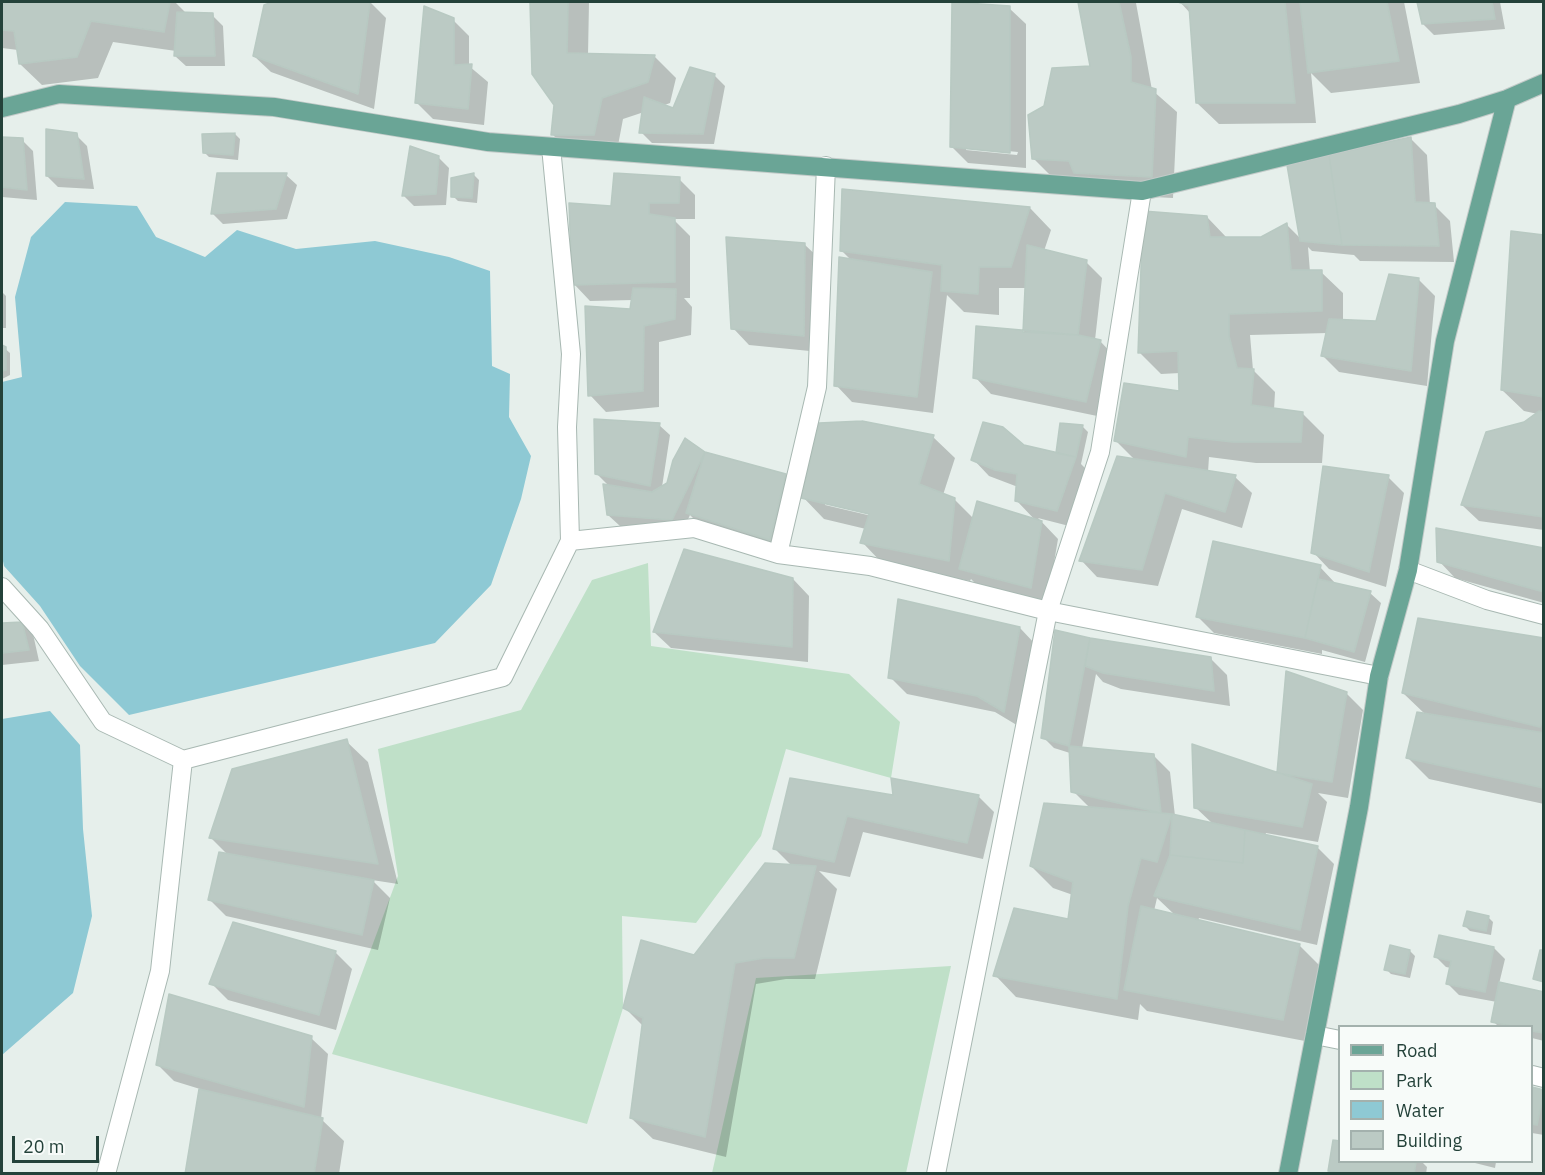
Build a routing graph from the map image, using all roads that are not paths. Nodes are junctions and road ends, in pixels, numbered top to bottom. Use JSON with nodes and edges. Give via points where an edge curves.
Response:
{"nodes":[{"id":1,"x":1544,"y":83,"type":"edge"},
{"id":2,"x":1507,"y":99,"type":"junction"},
{"id":3,"x":2,"y":108,"type":"edge"},
{"id":4,"x":551,"y":147,"type":"junction"},
{"id":5,"x":826,"y":166,"type":"junction"},
{"id":6,"x":1142,"y":191,"type":"junction"},
{"id":7,"x":570,"y":541,"type":"junction"},
{"id":8,"x":778,"y":554,"type":"junction"},
{"id":9,"x":1408,"y":570,"type":"junction"},
{"id":10,"x":2,"y":587,"type":"edge"},
{"id":11,"x":1048,"y":610,"type":"junction"},
{"id":12,"x":1544,"y":615,"type":"edge"},
{"id":13,"x":1379,"y":676,"type":"junction"},
{"id":14,"x":183,"y":760,"type":"junction"},
{"id":15,"x":1315,"y":1035,"type":"junction"},
{"id":16,"x":1338,"y":1040,"type":"edge"},
{"id":17,"x":106,"y":1173,"type":"edge"},
{"id":18,"x":936,"y":1173,"type":"edge"},
{"id":19,"x":1288,"y":1173,"type":"edge"}],
"edges":[{"from":1,"to":2,"type":"main road"},
{"from":2,"to":6,"type":"main road"},
{"from":2,"to":9,"type":"main road","via":[[1445,341]]},
{"from":3,"to":4,"type":"main road","via":[[59,94],[274,107],[488,142]]},
{"from":4,"to":5,"type":"main road"},
{"from":4,"to":7,"type":"street","via":[[571,354],[567,428]]},
{"from":5,"to":6,"type":"main road"},
{"from":5,"to":8,"type":"street","via":[[817,387]]},
{"from":6,"to":11,"type":"street","via":[[1100,452]]},
{"from":7,"to":8,"type":"street","via":[[694,528]]},
{"from":7,"to":14,"type":"street","via":[[503,677]]},
{"from":8,"to":11,"type":"street","via":[[870,566]]},
{"from":9,"to":12,"type":"street","via":[[1487,600]]},
{"from":9,"to":13,"type":"main road"},
{"from":10,"to":14,"type":"street","via":[[40,629],[103,722]]},
{"from":11,"to":13,"type":"street"},
{"from":11,"to":18,"type":"street"},
{"from":13,"to":15,"type":"main road","via":[[1359,807]]},
{"from":14,"to":17,"type":"street","via":[[160,971]]},
{"from":15,"to":16,"type":"street"},
{"from":15,"to":19,"type":"main road"}]}
